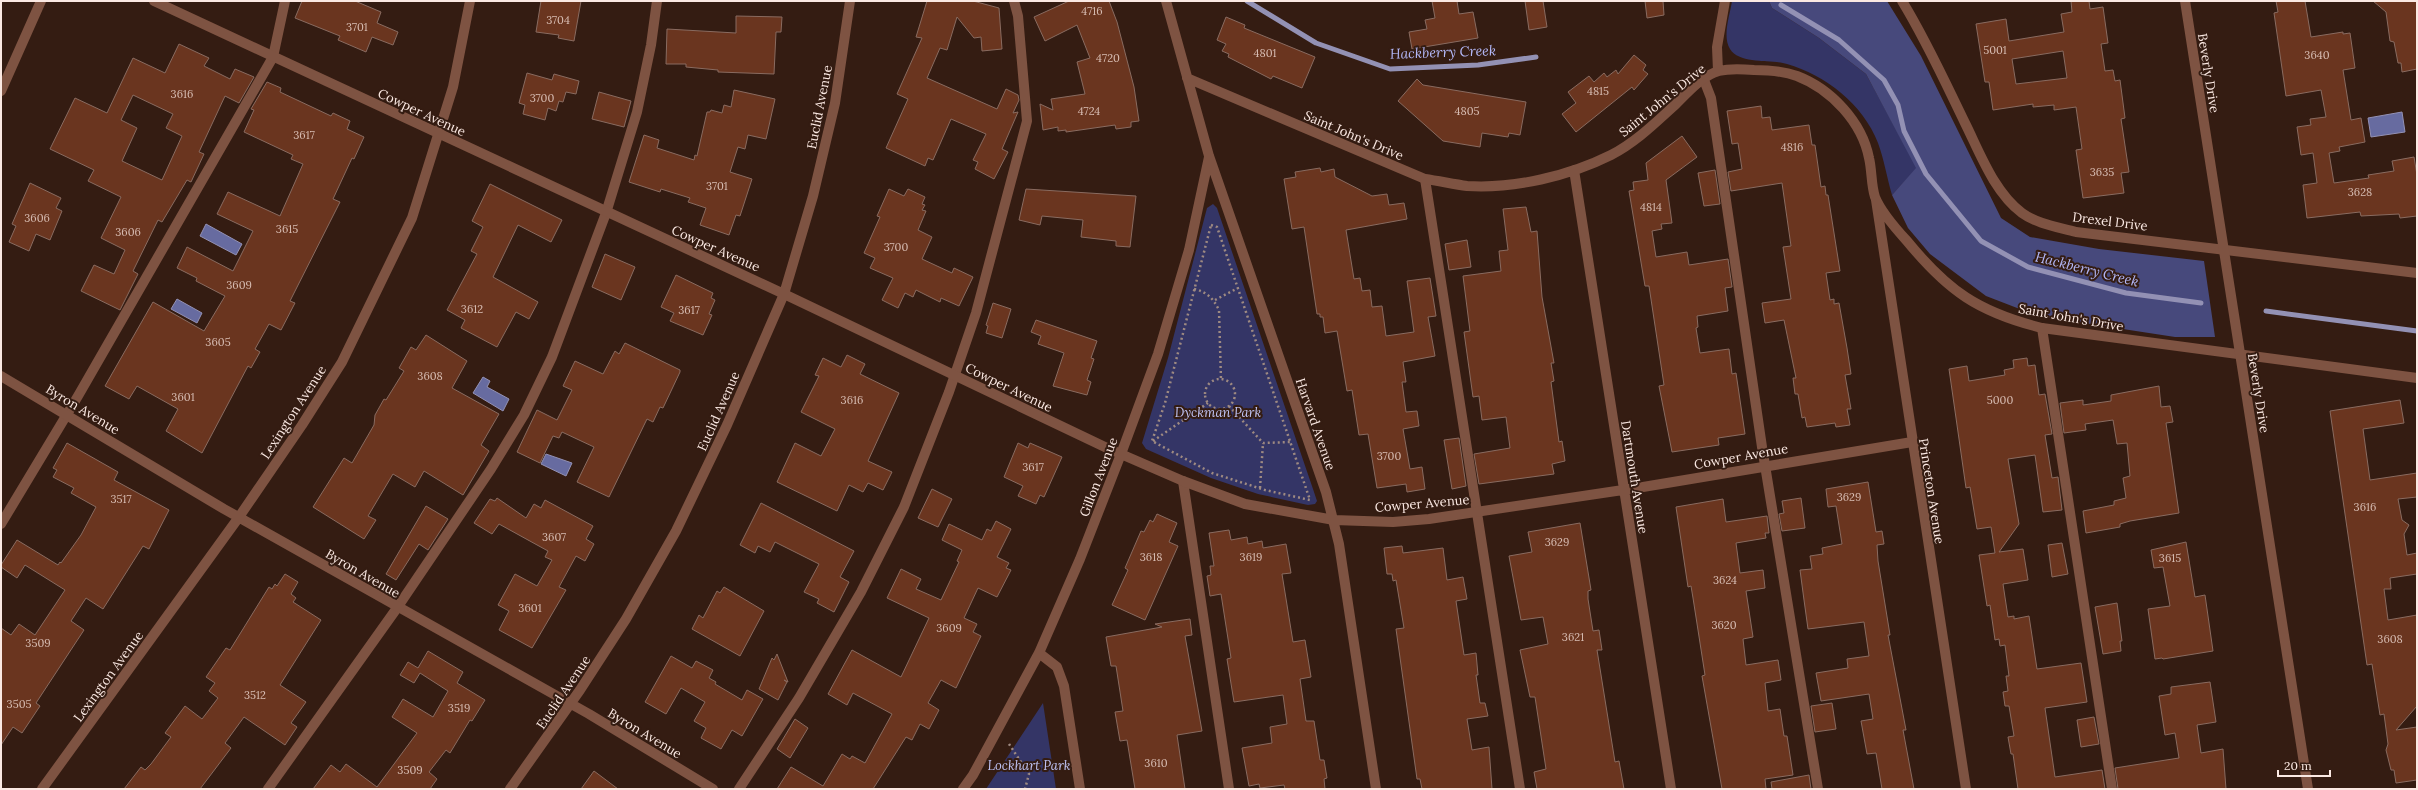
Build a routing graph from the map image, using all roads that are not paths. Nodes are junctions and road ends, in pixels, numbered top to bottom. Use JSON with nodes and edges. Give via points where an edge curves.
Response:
{"nodes":[{"id":1,"x":41,"y":1,"type":"edge"},
{"id":2,"x":154,"y":1,"type":"edge"},
{"id":3,"x":285,"y":1,"type":"edge"},
{"id":4,"x":470,"y":1,"type":"edge"},
{"id":5,"x":656,"y":1,"type":"edge"},
{"id":6,"x":850,"y":1,"type":"edge"},
{"id":7,"x":1014,"y":1,"type":"edge"},
{"id":8,"x":1166,"y":1,"type":"edge"},
{"id":9,"x":1725,"y":1,"type":"edge"},
{"id":10,"x":1902,"y":1,"type":"edge"},
{"id":11,"x":2185,"y":1,"type":"edge"},
{"id":12,"x":273,"y":57,"type":"junction"},
{"id":13,"x":1718,"y":71,"type":"junction"},
{"id":14,"x":1187,"y":78,"type":"junction"},
{"id":15,"x":1704,"y":80,"type":"junction"},
{"id":16,"x":1,"y":91,"type":"edge"},
{"id":17,"x":439,"y":134,"type":"junction"},
{"id":18,"x":1209,"y":156,"type":"junction"},
{"id":19,"x":1574,"y":170,"type":"junction"},
{"id":20,"x":1425,"y":179,"type":"junction"},
{"id":21,"x":1875,"y":196,"type":"junction"},
{"id":22,"x":606,"y":213,"type":"junction"},
{"id":23,"x":2224,"y":250,"type":"junction"},
{"id":24,"x":2417,"y":273,"type":"edge"},
{"id":25,"x":784,"y":294,"type":"junction"},
{"id":26,"x":2042,"y":328,"type":"junction"},
{"id":27,"x":2240,"y":356,"type":"junction"},
{"id":28,"x":955,"y":375,"type":"junction"},
{"id":29,"x":1,"y":376,"type":"edge"},
{"id":30,"x":2417,"y":378,"type":"edge"},
{"id":31,"x":67,"y":415,"type":"junction"},
{"id":32,"x":1912,"y":442,"type":"junction"},
{"id":33,"x":1121,"y":454,"type":"junction"},
{"id":34,"x":1765,"y":465,"type":"junction"},
{"id":35,"x":1183,"y":481,"type":"junction"},
{"id":36,"x":1624,"y":490,"type":"junction"},
{"id":37,"x":1476,"y":512,"type":"junction"},
{"id":38,"x":239,"y":517,"type":"junction"},
{"id":39,"x":1334,"y":520,"type":"junction"},
{"id":40,"x":1,"y":524,"type":"edge"},
{"id":41,"x":397,"y":608,"type":"junction"},
{"id":42,"x":1038,"y":653,"type":"junction"},
{"id":43,"x":571,"y":704,"type":"junction"},
{"id":44,"x":42,"y":789,"type":"edge"},
{"id":45,"x":268,"y":789,"type":"edge"},
{"id":46,"x":510,"y":789,"type":"edge"},
{"id":47,"x":713,"y":789,"type":"edge"},
{"id":48,"x":739,"y":789,"type":"edge"},
{"id":49,"x":963,"y":789,"type":"edge"},
{"id":50,"x":1080,"y":789,"type":"edge"},
{"id":51,"x":1229,"y":789,"type":"edge"},
{"id":52,"x":1376,"y":789,"type":"edge"},
{"id":53,"x":1520,"y":789,"type":"edge"},
{"id":54,"x":1671,"y":789,"type":"edge"},
{"id":55,"x":1818,"y":789,"type":"edge"},
{"id":56,"x":1966,"y":789,"type":"edge"},
{"id":57,"x":2112,"y":789,"type":"edge"},
{"id":58,"x":2308,"y":789,"type":"edge"}],
"edges":[{"from":1,"to":16,"type":"street"},
{"from":2,"to":12,"type":"street","name":"Cowper Avenue"},
{"from":3,"to":12,"type":"street"},
{"from":4,"to":17,"type":"street","name":"Lexington Avenue","via":[[453,87]]},
{"from":5,"to":22,"type":"street","via":[[651,45],[637,112]]},
{"from":6,"to":25,"type":"street","name":"Euclid Avenue","via":[[835,103],[813,196]]},
{"from":7,"to":28,"type":"street","via":[[1018,16],[1027,121],[976,313]]},
{"from":8,"to":14,"type":"street"},
{"from":9,"to":13,"type":"street","via":[[1717,46]]},
{"from":10,"to":23,"type":"street","name":"Drexel Drive","via":[[1919,29],[1989,170],[2007,199],[2022,213],[2043,223],[2076,232]]},
{"from":11,"to":23,"type":"street","name":"Beverly Drive"},
{"from":12,"to":17,"type":"street","name":"Cowper Avenue"},
{"from":12,"to":31,"type":"street"},
{"from":13,"to":15,"type":"street","name":"Saint John's Drive"},
{"from":13,"to":21,"type":"street","name":"Saint John's Drive","via":[[1769,70],[1796,76],[1833,98],[1861,134],[1869,156]]},
{"from":14,"to":18,"type":"street","name":"Harvard Avenue"},
{"from":14,"to":20,"type":"street","name":"Saint John's Drive"},
{"from":15,"to":19,"type":"street","name":"Saint John's Drive","via":[[1633,142],[1611,155]]},
{"from":15,"to":34,"type":"street","via":[[1711,98]]},
{"from":17,"to":22,"type":"street","name":"Cowper Avenue"},
{"from":17,"to":38,"type":"street","name":"Lexington Avenue","via":[[412,218],[342,362]]},
{"from":18,"to":33,"type":"street","name":"Gillon Avenue","via":[[1185,265],[1158,354]]},
{"from":18,"to":39,"type":"street","name":"Harvard Avenue"},
{"from":19,"to":20,"type":"street","name":"Saint John's Drive","via":[[1501,186],[1467,186]]},
{"from":19,"to":36,"type":"street","name":"Dartmouth Avenue"},
{"from":20,"to":37,"type":"street"},
{"from":21,"to":26,"type":"street","name":"Saint John's Drive","via":[[1896,229],[1926,265],[1954,290],[1984,310]]},
{"from":21,"to":32,"type":"street","name":"Princeton Avenue"},
{"from":22,"to":25,"type":"street","name":"Cowper Avenue"},
{"from":22,"to":41,"type":"street","via":[[552,357],[524,415],[491,469]]},
{"from":23,"to":24,"type":"street","name":"Drexel Drive"},
{"from":23,"to":27,"type":"street","name":"Beverly Drive"},
{"from":25,"to":28,"type":"street","name":"Cowper Avenue"},
{"from":25,"to":43,"type":"street","name":"Euclid Avenue","via":[[727,425],[676,531],[626,619]]},
{"from":26,"to":27,"type":"street","name":"Saint John's Drive"},
{"from":26,"to":57,"type":"street"},
{"from":27,"to":30,"type":"street","name":"Saint John's Drive"},
{"from":27,"to":58,"type":"street","name":"Beverly Drive"},
{"from":28,"to":33,"type":"street","name":"Cowper Avenue"},
{"from":28,"to":48,"type":"street","via":[[904,507],[861,592],[799,698]]},
{"from":29,"to":31,"type":"street","name":"Byron Avenue"},
{"from":31,"to":38,"type":"street","name":"Byron Avenue"},
{"from":31,"to":40,"type":"street"},
{"from":32,"to":34,"type":"street","name":"Cowper Avenue"},
{"from":32,"to":56,"type":"street","name":"Princeton Avenue"},
{"from":33,"to":35,"type":"street","name":"Cowper Avenue"},
{"from":33,"to":42,"type":"street","name":"Gillon Avenue","via":[[1080,559]]},
{"from":34,"to":36,"type":"street","name":"Cowper Avenue"},
{"from":34,"to":55,"type":"street"},
{"from":35,"to":39,"type":"street","name":"Cowper Avenue","via":[[1245,504]]},
{"from":35,"to":51,"type":"street"},
{"from":36,"to":37,"type":"street","name":"Cowper Avenue"},
{"from":36,"to":54,"type":"street","name":"Dartmouth Avenue"},
{"from":37,"to":39,"type":"street","name":"Cowper Avenue","via":[[1393,522]]},
{"from":37,"to":53,"type":"street"},
{"from":38,"to":41,"type":"street","name":"Byron Avenue"},
{"from":38,"to":44,"type":"street","name":"Lexington Avenue"},
{"from":39,"to":52,"type":"street","name":"Harvard Avenue"},
{"from":41,"to":43,"type":"street","name":"Byron Avenue"},
{"from":41,"to":45,"type":"street"},
{"from":42,"to":49,"type":"street","name":"Gillon Avenue"},
{"from":42,"to":50,"type":"street","via":[[1057,667],[1064,686]]},
{"from":43,"to":46,"type":"street","name":"Euclid Avenue"},
{"from":43,"to":47,"type":"street","name":"Byron Avenue"}]}
